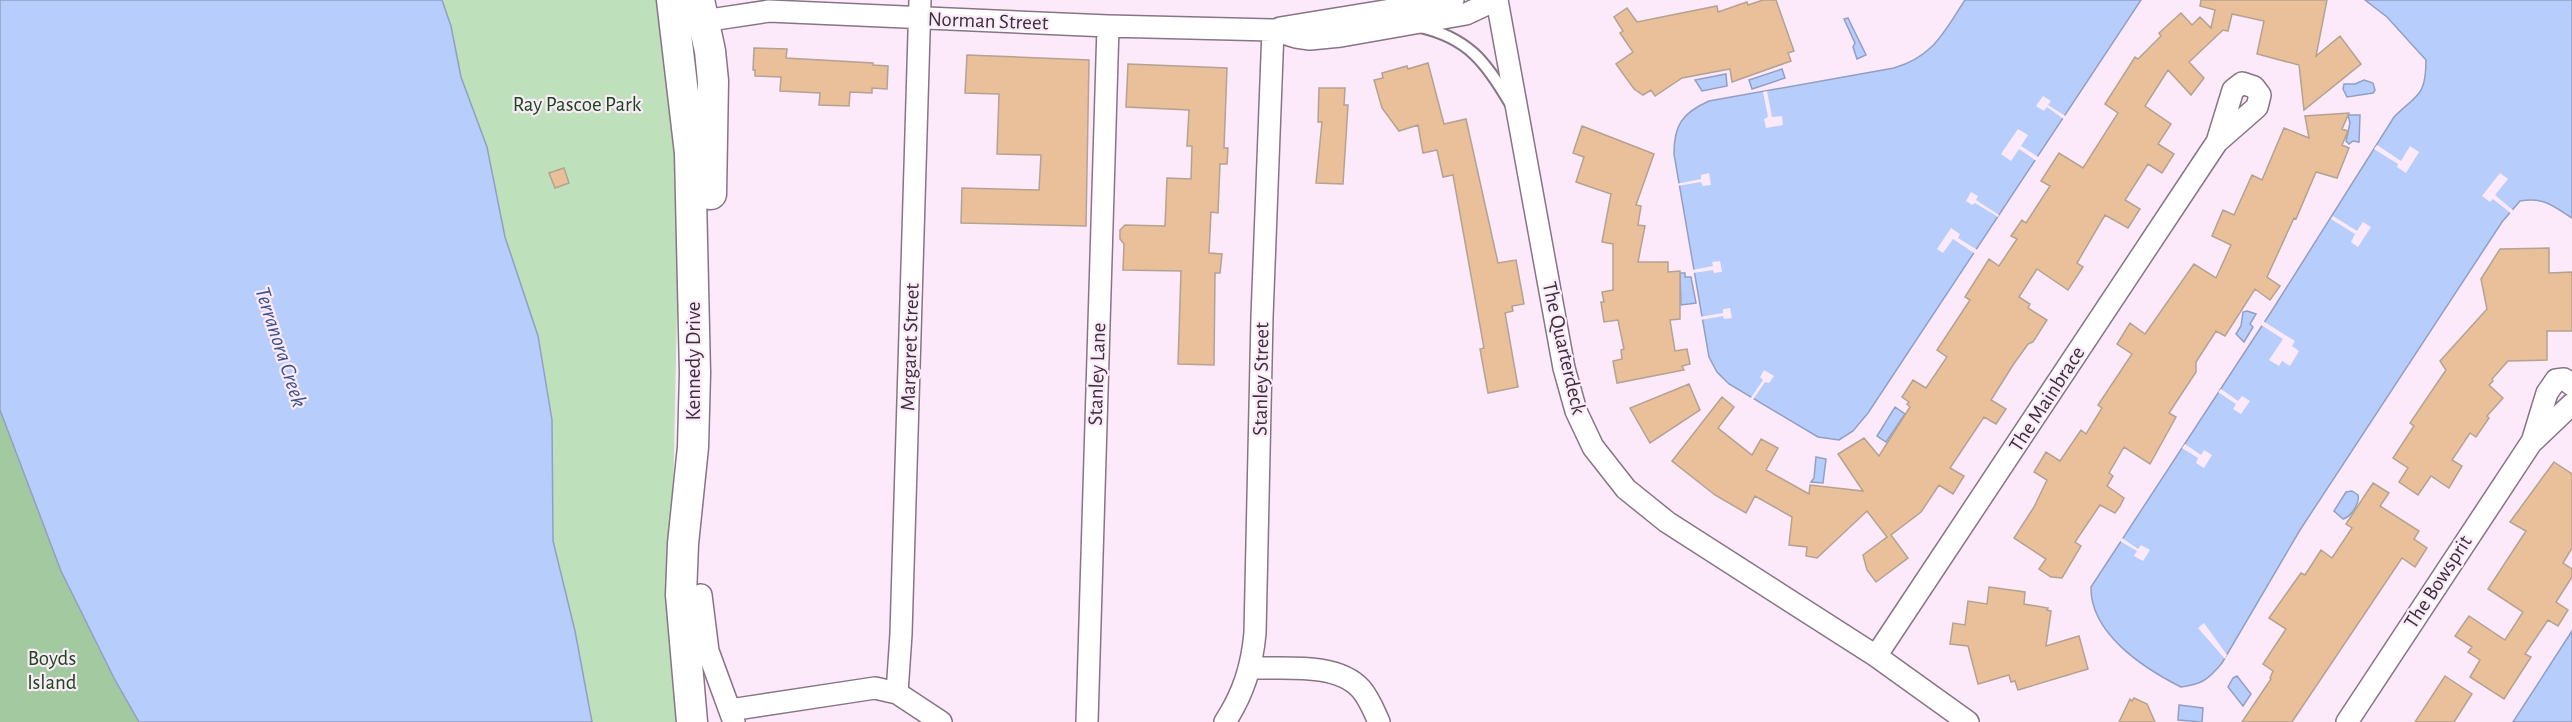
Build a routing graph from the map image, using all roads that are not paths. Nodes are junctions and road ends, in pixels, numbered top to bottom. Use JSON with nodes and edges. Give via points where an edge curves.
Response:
{"nodes":[{"id":1,"x":672,"y":0,"type":"edge"},
{"id":2,"x":1454,"y":0,"type":"edge"},
{"id":3,"x":1496,"y":0,"type":"edge"},
{"id":4,"x":920,"y":9,"type":"edge"},
{"id":5,"x":708,"y":10,"type":"edge"},
{"id":6,"x":1409,"y":25,"type":"junction"},
{"id":7,"x":1108,"y":26,"type":"junction"},
{"id":8,"x":1274,"y":30,"type":"junction"},
{"id":9,"x":1518,"y":119,"type":"junction"},
{"id":10,"x":2217,"y":142,"type":"dead end"},
{"id":11,"x":691,"y":170,"type":"junction"},
{"id":12,"x":2572,"y":384,"type":"edge"},
{"id":13,"x":2572,"y":404,"type":"edge"},
{"id":14,"x":2531,"y":443,"type":"junction"},
{"id":15,"x":1876,"y":656,"type":"junction"},
{"id":16,"x":1250,"y":668,"type":"junction"},
{"id":17,"x":897,"y":693,"type":"junction"},
{"id":18,"x":724,"y":718,"type":"edge"},
{"id":19,"x":692,"y":722,"type":"edge"},
{"id":20,"x":941,"y":722,"type":"edge"},
{"id":21,"x":1087,"y":722,"type":"edge"},
{"id":22,"x":1225,"y":722,"type":"edge"},
{"id":23,"x":1379,"y":722,"type":"edge"},
{"id":24,"x":1968,"y":722,"type":"edge"},
{"id":25,"x":2347,"y":722,"type":"edge"}],
"edges":[{"from":1,"to":11,"type":"street","name":"Kennedy Drive"},
{"from":2,"to":8,"type":"street","name":"Norman Street"},
{"from":3,"to":6,"type":"street","name":"Norman Street","via":[[1466,14]]},
{"from":3,"to":9,"type":"street","name":"The Quarterdeck"},
{"from":4,"to":5,"type":"street","name":"Norman Street"},
{"from":4,"to":7,"type":"street","name":"Norman Street"},
{"from":4,"to":17,"type":"street","name":"Margaret Street"},
{"from":5,"to":11,"type":"street","via":[[693,30],[699,106]]},
{"from":5,"to":18,"type":"street","name":"Kennedy Drive","via":[[713,81],[701,595]]},
{"from":6,"to":8,"type":"street","name":"Norman Street","via":[[1310,39]]},
{"from":6,"to":9,"type":"lane","via":[[1463,44],[1478,56],[1495,77]]},
{"from":7,"to":8,"type":"street","name":"Norman Street"},
{"from":7,"to":21,"type":"street","name":"Stanley Lane"},
{"from":8,"to":16,"type":"street","name":"Stanley Street","via":[[1255,616]]},
{"from":9,"to":15,"type":"street","name":"The Quarterdeck","via":[[1564,368],[1575,411],[1593,447],[1626,489],[1667,522]]},
{"from":10,"to":15,"type":"street","name":"The Mainbrace"},
{"from":11,"to":19,"type":"street","name":"Kennedy Drive","via":[[695,373],[681,595]]},
{"from":12,"to":14,"type":"street","name":"The Bowsprit","via":[[2556,380],[2549,390]]},
{"from":13,"to":14,"type":"street","name":"The Bowsprit"},
{"from":14,"to":25,"type":"street","name":"The Bowsprit"},
{"from":15,"to":24,"type":"street","name":"The Quarterdeck"},
{"from":16,"to":22,"type":"street","name":"Stanley Street"},
{"from":16,"to":23,"type":"street","via":[[1336,673],[1361,690]]},
{"from":17,"to":18,"type":"street","via":[[875,688]]},
{"from":17,"to":20,"type":"street"}]}
